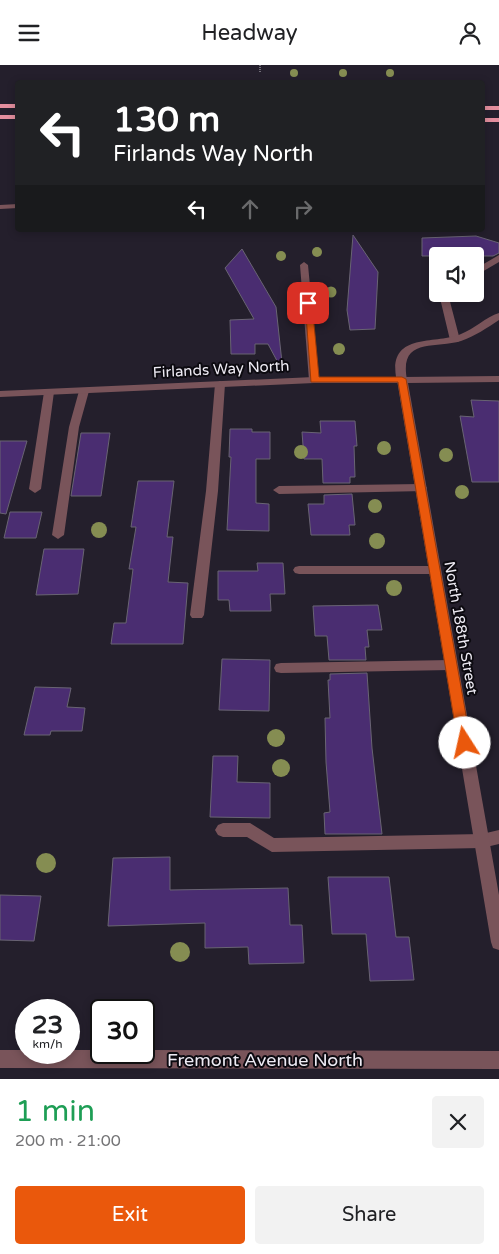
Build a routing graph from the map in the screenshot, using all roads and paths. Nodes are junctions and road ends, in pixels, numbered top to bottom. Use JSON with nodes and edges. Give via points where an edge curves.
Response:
{"nodes":[{"id":1,"x":260,"y":65,"type":"edge"},
{"id":2,"x":260,"y":73,"type":"dead end"},
{"id":3,"x":0,"y":106,"type":"edge"},
{"id":4,"x":15,"y":106,"type":"edge"},
{"id":5,"x":485,"y":108,"type":"edge"},
{"id":6,"x":499,"y":108,"type":"edge"},
{"id":7,"x":0,"y":117,"type":"edge"},
{"id":8,"x":15,"y":117,"type":"edge"},
{"id":9,"x":485,"y":120,"type":"edge"},
{"id":10,"x":499,"y":120,"type":"edge"},
{"id":11,"x":15,"y":206,"type":"edge"},
{"id":12,"x":0,"y":207,"type":"edge"},
{"id":13,"x":499,"y":259,"type":"edge"},
{"id":14,"x":304,"y":265,"type":"dead end"},
{"id":15,"x":484,"y":268,"type":"edge"},
{"id":16,"x":446,"y":302,"type":"edge"},
{"id":17,"x":499,"y":316,"type":"edge"},
{"id":18,"x":454,"y":339,"type":"junction"},
{"id":19,"x":402,"y":379,"type":"junction"},
{"id":20,"x":499,"y":379,"type":"edge"},
{"id":21,"x":314,"y":380,"type":"junction"},
{"id":22,"x":220,"y":384,"type":"junction"},
{"id":23,"x":84,"y":391,"type":"junction"},
{"id":24,"x":48,"y":392,"type":"junction"},
{"id":25,"x":0,"y":394,"type":"edge"},
{"id":26,"x":35,"y":489,"type":"dead end"},
{"id":27,"x":421,"y":489,"type":"junction"},
{"id":28,"x":279,"y":490,"type":"dead end"},
{"id":29,"x":58,"y":535,"type":"dead end"},
{"id":30,"x":435,"y":569,"type":"junction"},
{"id":31,"x":299,"y":570,"type":"dead end"},
{"id":32,"x":197,"y":615,"type":"dead end"},
{"id":33,"x":451,"y":665,"type":"junction"},
{"id":34,"x":281,"y":668,"type":"dead end"},
{"id":35,"x":222,"y":830,"type":"dead end"},
{"id":36,"x":499,"y":837,"type":"edge"},
{"id":37,"x":482,"y":841,"type":"junction"},
{"id":38,"x":499,"y":941,"type":"edge"},
{"id":39,"x":0,"y":1059,"type":"edge"},
{"id":40,"x":499,"y":1060,"type":"edge"}],
"edges":[{"from":1,"to":2,"type":"path"},
{"from":3,"to":4,"type":"highway"},
{"from":5,"to":6,"type":"highway"},
{"from":7,"to":8,"type":"highway"},
{"from":9,"to":10,"type":"highway"},
{"from":11,"to":12,"type":"street"},
{"from":13,"to":15,"type":"street"},
{"from":14,"to":21,"type":"street"},
{"from":16,"to":18,"type":"street"},
{"from":17,"to":18,"type":"street","via":[[480,329]]},
{"from":18,"to":19,"type":"street","via":[[427,343],[406,352],[400,362]]},
{"from":19,"to":20,"type":"street","name":"Firlands Way North"},
{"from":19,"to":21,"type":"street","name":"Firlands Way North"},
{"from":19,"to":27,"type":"street","name":"North 188th Street"},
{"from":21,"to":22,"type":"street","name":"Firlands Way North"},
{"from":22,"to":23,"type":"street","name":"Firlands Way North"},
{"from":22,"to":32,"type":"street","via":[[212,491]]},
{"from":23,"to":24,"type":"street","name":"Firlands Way North"},
{"from":23,"to":29,"type":"street","via":[[74,427]]},
{"from":24,"to":25,"type":"street","name":"Firlands Way North"},
{"from":24,"to":26,"type":"street"},
{"from":27,"to":28,"type":"street"},
{"from":27,"to":30,"type":"street","name":"North 188th Street"},
{"from":30,"to":31,"type":"street"},
{"from":30,"to":33,"type":"street","name":"North 188th Street"},
{"from":33,"to":34,"type":"street"},
{"from":33,"to":37,"type":"street","name":"North 188th Street"},
{"from":35,"to":37,"type":"street","via":[[250,830],[272,845]]},
{"from":36,"to":37,"type":"street"},
{"from":37,"to":38,"type":"street","name":"North 188th Street"},
{"from":39,"to":40,"type":"street","name":"Fremont Avenue North"}]}
